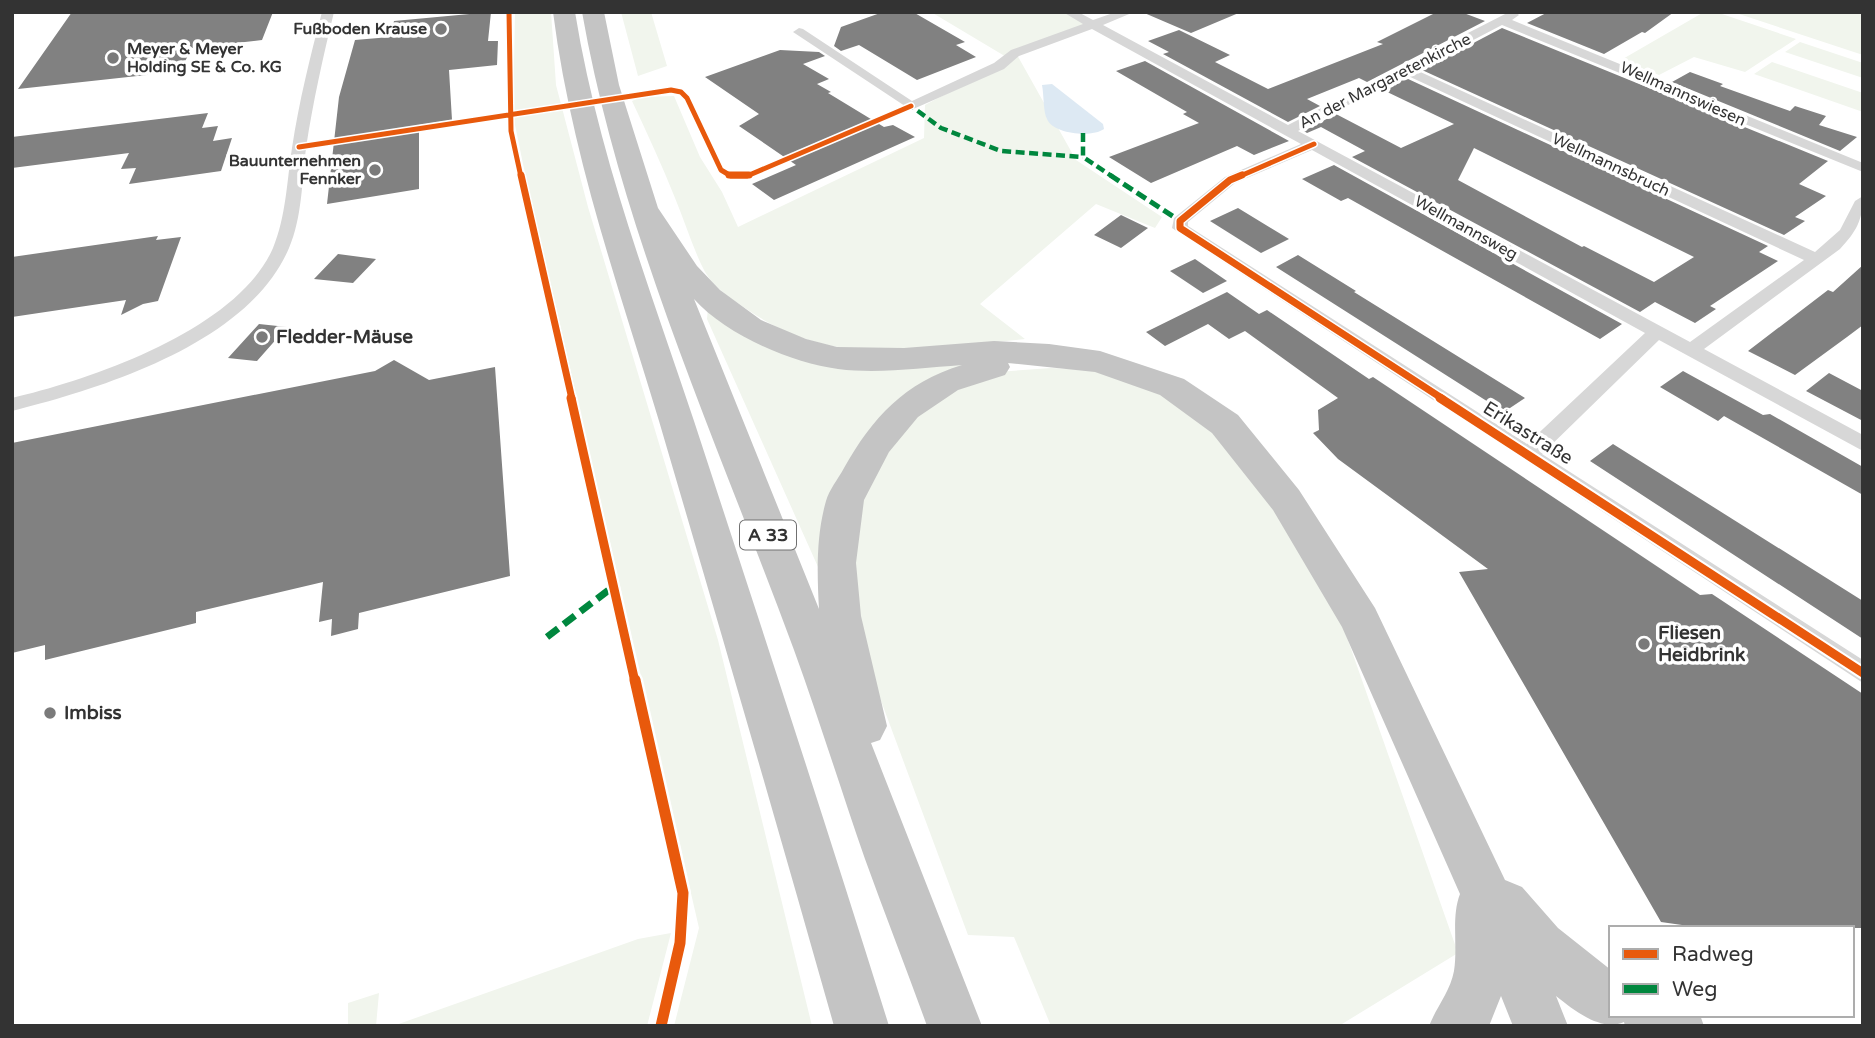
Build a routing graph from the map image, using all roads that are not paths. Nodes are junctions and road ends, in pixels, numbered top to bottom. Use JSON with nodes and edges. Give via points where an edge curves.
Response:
{"nodes":[{"id":1,"x":328,"y":12,"type":"edge"},
{"id":2,"x":564,"y":12,"type":"edge"},
{"id":3,"x":593,"y":12,"type":"edge"},
{"id":4,"x":1069,"y":12,"type":"edge"},
{"id":5,"x":1128,"y":12,"type":"edge"},
{"id":6,"x":1518,"y":12,"type":"edge"},
{"id":7,"x":1502,"y":20,"type":"junction"},
{"id":8,"x":1094,"y":26,"type":"junction"},
{"id":9,"x":799,"y":32,"type":"dead end"},
{"id":10,"x":1405,"y":70,"type":"junction"},
{"id":11,"x":596,"y":101,"type":"junction"},
{"id":12,"x":1289,"y":130,"type":"junction"},
{"id":13,"x":1314,"y":144,"type":"junction"},
{"id":14,"x":1863,"y":168,"type":"edge"},
{"id":15,"x":1863,"y":201,"type":"edge"},
{"id":16,"x":644,"y":208,"type":"junction"},
{"id":17,"x":1818,"y":260,"type":"junction"},
{"id":18,"x":1657,"y":332,"type":"junction"},
{"id":19,"x":1691,"y":350,"type":"junction"},
{"id":20,"x":1049,"y":355,"type":"junction"},
{"id":21,"x":12,"y":405,"type":"edge"},
{"id":22,"x":1863,"y":443,"type":"edge"},
{"id":23,"x":1529,"y":454,"type":"junction"},
{"id":24,"x":1863,"y":673,"type":"edge"},
{"id":25,"x":1470,"y":858,"type":"junction"},
{"id":26,"x":891,"y":862,"type":"junction"},
{"id":27,"x":1609,"y":998,"type":"edge"},
{"id":28,"x":947,"y":1002,"type":"edge"},
{"id":29,"x":857,"y":1009,"type":"edge"},
{"id":30,"x":1653,"y":1017,"type":"edge"},
{"id":31,"x":1456,"y":1026,"type":"edge"},
{"id":32,"x":1541,"y":1026,"type":"edge"},
{"id":33,"x":1677,"y":1026,"type":"edge"}],
"edges":[{"from":1,"to":21,"type":"street","via":[[307,94],[281,250],[261,281],[234,306],[165,351],[91,383]]},
{"from":2,"to":11,"type":"highway","number":"A 33"},
{"from":3,"to":11,"type":"highway","number":"A 33"},
{"from":4,"to":8,"type":"street","name":"Wellmannsweg"},
{"from":5,"to":8,"type":"street"},
{"from":6,"to":7,"type":"street","name":"An der Margaretenkirche"},
{"from":7,"to":10,"type":"street","name":"An der Margaretenkirche"},
{"from":7,"to":14,"type":"street","name":"Wellmannswiesen"},
{"from":8,"to":9,"type":"street","via":[[1015,52],[999,66],[911,106]]},
{"from":8,"to":12,"type":"street","name":"Wellmannsweg"},
{"from":10,"to":12,"type":"street","name":"An der Margaretenkirche"},
{"from":10,"to":17,"type":"street","name":"Wellmannsbruch"},
{"from":11,"to":16,"type":"highway","number":"A 33"},
{"from":11,"to":29,"type":"highway","number":"A 33","via":[[606,204],[757,675]]},
{"from":12,"to":13,"type":"street","name":"Wellmannsweg"},
{"from":13,"to":18,"type":"street","name":"Wellmannsweg"},
{"from":13,"to":23,"type":"street","name":"Erikastraße","via":[[1230,180],[1180,221],[1180,228]]},
{"from":15,"to":17,"type":"street","via":[[1847,232]]},
{"from":16,"to":20,"type":"highway","via":[[686,272],[709,297],[750,327],[795,347],[837,358],[905,359],[994,352]]},
{"from":16,"to":26,"type":"highway","number":"A 33","via":[[815,650]]},
{"from":17,"to":19,"type":"street"},
{"from":18,"to":19,"type":"street","name":"Wellmannsweg"},
{"from":18,"to":23,"type":"street"},
{"from":19,"to":22,"type":"street","name":"Wellmannsweg"},
{"from":20,"to":25,"type":"highway","via":[[1100,362],[1172,387],[1225,424],[1286,500],[1360,620]]},
{"from":20,"to":26,"type":"highway","via":[[946,382],[906,409],[875,445],[845,500],[836,563],[840,616]]},
{"from":23,"to":24,"type":"street","name":"Erikastraße"},
{"from":25,"to":27,"type":"highway","via":[[1524,933],[1556,963]]},
{"from":25,"to":31,"type":"highway","via":[[1482,908],[1482,963],[1476,990]]},
{"from":25,"to":32,"type":"highway"},
{"from":26,"to":28,"type":"highway","number":"A 33"},
{"from":30,"to":33,"type":"highway"}]}
